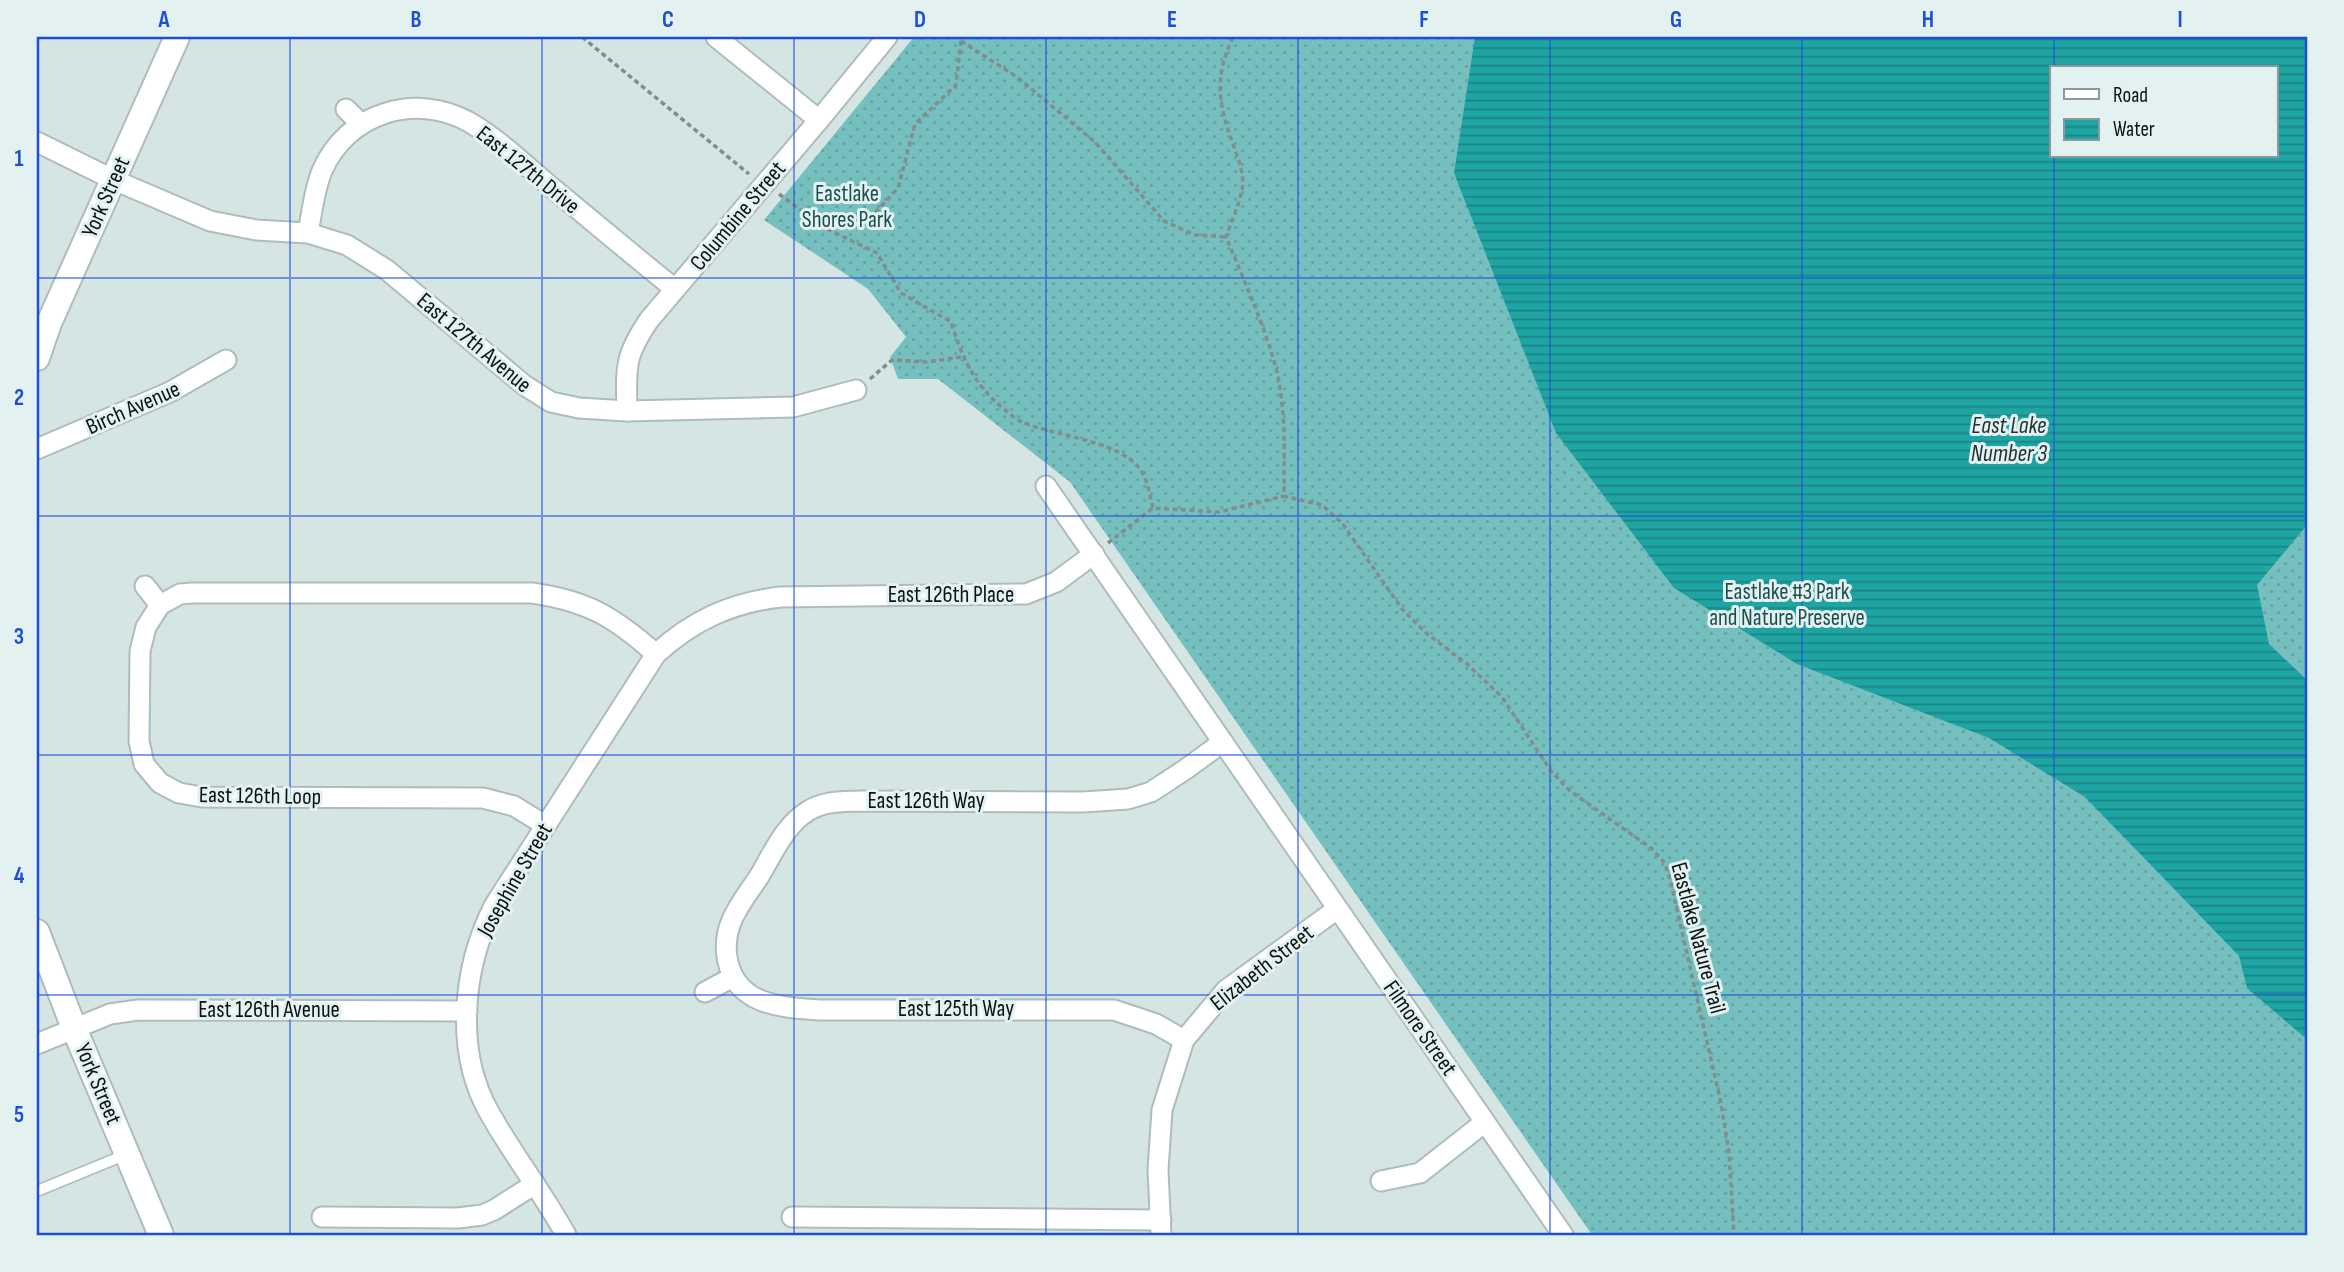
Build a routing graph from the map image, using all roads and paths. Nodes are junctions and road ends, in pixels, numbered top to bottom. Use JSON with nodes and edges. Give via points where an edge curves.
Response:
{"nodes":[{"id":1,"x":177,"y":37,"type":"edge"},
{"id":2,"x":582,"y":37,"type":"edge"},
{"id":3,"x":716,"y":37,"type":"edge"},
{"id":4,"x":887,"y":37,"type":"edge"},
{"id":5,"x":1233,"y":37,"type":"edge"},
{"id":6,"x":959,"y":39,"type":"edge"},
{"id":7,"x":346,"y":109,"type":"dead end"},
{"id":8,"x":819,"y":120,"type":"junction"},
{"id":9,"x":360,"y":124,"type":"junction"},
{"id":10,"x":37,"y":142,"type":"edge"},
{"id":11,"x":114,"y":180,"type":"junction"},
{"id":12,"x":764,"y":184,"type":"junction"},
{"id":13,"x":825,"y":228,"type":"junction"},
{"id":14,"x":308,"y":233,"type":"junction"},
{"id":15,"x":1226,"y":237,"type":"junction"},
{"id":16,"x":675,"y":289,"type":"junction"},
{"id":17,"x":962,"y":357,"type":"junction"},
{"id":18,"x":37,"y":358,"type":"edge"},
{"id":19,"x":226,"y":360,"type":"dead end"},
{"id":20,"x":856,"y":390,"type":"joint"},
{"id":21,"x":627,"y":411,"type":"junction"},
{"id":22,"x":37,"y":449,"type":"edge"},
{"id":23,"x":1046,"y":486,"type":"dead end"},
{"id":24,"x":1284,"y":496,"type":"junction"},
{"id":25,"x":1153,"y":508,"type":"junction"},
{"id":26,"x":1094,"y":554,"type":"junction"},
{"id":27,"x":145,"y":586,"type":"dead end"},
{"id":28,"x":160,"y":605,"type":"junction"},
{"id":29,"x":656,"y":654,"type":"junction"},
{"id":30,"x":1223,"y":741,"type":"junction"},
{"id":31,"x":545,"y":825,"type":"junction"},
{"id":32,"x":1337,"y":909,"type":"junction"},
{"id":33,"x":37,"y":932,"type":"edge"},
{"id":34,"x":733,"y":977,"type":"junction"},
{"id":35,"x":705,"y":992,"type":"dead end"},
{"id":36,"x":467,"y":1011,"type":"junction"},
{"id":37,"x":74,"y":1028,"type":"junction"},
{"id":38,"x":1184,"y":1040,"type":"junction"},
{"id":39,"x":37,"y":1044,"type":"edge"},
{"id":40,"x":1485,"y":1122,"type":"junction"},
{"id":41,"x":127,"y":1154,"type":"junction"},
{"id":42,"x":1381,"y":1181,"type":"dead end"},
{"id":43,"x":535,"y":1184,"type":"junction"},
{"id":44,"x":37,"y":1191,"type":"edge"},
{"id":45,"x":322,"y":1217,"type":"dead end"},
{"id":46,"x":792,"y":1217,"type":"dead end"},
{"id":47,"x":1161,"y":1227,"type":"edge"},
{"id":48,"x":161,"y":1235,"type":"edge"},
{"id":49,"x":566,"y":1235,"type":"edge"},
{"id":50,"x":1563,"y":1235,"type":"edge"},
{"id":51,"x":1734,"y":1235,"type":"edge"}],
"edges":[{"from":1,"to":11,"type":"street","name":"York Street"},
{"from":2,"to":12,"type":"path"},
{"from":3,"to":8,"type":"street"},
{"from":4,"to":8,"type":"street","name":"Columbine Street"},
{"from":5,"to":15,"type":"path","via":[[1220,73],[1219,93],[1242,169],[1242,190]]},
{"from":6,"to":13,"type":"path","via":[[956,85],[915,124],[898,188],[873,215]]},
{"from":6,"to":15,"type":"path","via":[[1017,77],[1094,142],[1164,221],[1195,235]]},
{"from":7,"to":9,"type":"street"},
{"from":8,"to":12,"type":"street","name":"Columbine Street"},
{"from":9,"to":14,"type":"street","name":"East 127th Drive","via":[[322,172]]},
{"from":9,"to":16,"type":"street","name":"East 127th Drive","via":[[411,107],[466,120]]},
{"from":10,"to":11,"type":"street"},
{"from":11,"to":14,"type":"street","name":"East 127th Avenue","via":[[223,225]]},
{"from":11,"to":18,"type":"street","name":"York Street"},
{"from":12,"to":13,"type":"path"},
{"from":12,"to":16,"type":"street","name":"Columbine Street"},
{"from":13,"to":17,"type":"path","via":[[877,253],[901,293],[951,322]]},
{"from":14,"to":21,"type":"street","name":"East 127th Avenue","via":[[362,253],[387,270],[539,396],[563,405]]},
{"from":15,"to":24,"type":"path","via":[[1277,373]]},
{"from":16,"to":21,"type":"street","name":"Columbine Street","via":[[631,346]]},
{"from":17,"to":20,"type":"path","via":[[892,360]]},
{"from":17,"to":25,"type":"path","via":[[976,383],[1019,421],[1128,458],[1142,472]]},
{"from":19,"to":22,"type":"street","name":"Birch Avenue","via":[[170,392]]},
{"from":20,"to":21,"type":"street","name":"East 127th Avenue","via":[[793,407]]},
{"from":23,"to":26,"type":"street"},
{"from":24,"to":25,"type":"path","via":[[1219,512]]},
{"from":24,"to":51,"type":"path","name":"Eastlake Nature Trail","via":[[1322,505],[1342,523],[1402,610],[1502,697],[1551,771],[1570,791],[1663,860],[1721,1103]]},
{"from":25,"to":26,"type":"path"},
{"from":26,"to":29,"type":"street","name":"East 126th Place","via":[[1056,582],[1026,594],[750,601],[696,622]]},
{"from":26,"to":30,"type":"street"},
{"from":27,"to":28,"type":"street"},
{"from":28,"to":29,"type":"street","via":[[180,594],[205,592],[532,593],[563,598],[600,612]]},
{"from":28,"to":31,"type":"street","name":"East 126th Loop","via":[[146,627],[139,652],[139,741],[144,764],[170,789],[202,797],[483,798],[514,806]]},
{"from":29,"to":31,"type":"street","name":"Josephine Street"},
{"from":30,"to":32,"type":"street","name":"Filmore Street"},
{"from":30,"to":34,"type":"street","name":"East 126th Way","via":[[1151,792],[1128,799],[860,801],[810,810],[790,827],[733,917],[727,938]]},
{"from":31,"to":36,"type":"street","name":"Josephine Street","via":[[484,926],[469,982]]},
{"from":32,"to":38,"type":"street","name":"Elizabeth Street","via":[[1226,990]]},
{"from":32,"to":40,"type":"street","name":"Filmore Street"},
{"from":33,"to":37,"type":"street","name":"York Street"},
{"from":34,"to":35,"type":"street"},
{"from":34,"to":38,"type":"street","name":"East 125th Way","via":[[751,997],[783,1007],[1114,1010],[1156,1024]]},
{"from":36,"to":37,"type":"street","name":"East 126th Avenue","via":[[138,1010],[110,1014]]},
{"from":36,"to":43,"type":"street","name":"Josephine Street","via":[[476,1082],[488,1111]]},
{"from":37,"to":39,"type":"street","name":"East 126th Avenue"},
{"from":37,"to":41,"type":"street","name":"York Street"},
{"from":38,"to":47,"type":"street","name":"Elizabeth Street","via":[[1162,1110]]},
{"from":40,"to":42,"type":"street","via":[[1420,1173]]},
{"from":40,"to":50,"type":"street","name":"Filmore Street"},
{"from":41,"to":44,"type":"lane"},
{"from":41,"to":48,"type":"street","name":"York Street"},
{"from":43,"to":45,"type":"street","via":[[482,1215]]},
{"from":43,"to":49,"type":"street","name":"Josephine Street"},
{"from":46,"to":47,"type":"street"}]}
